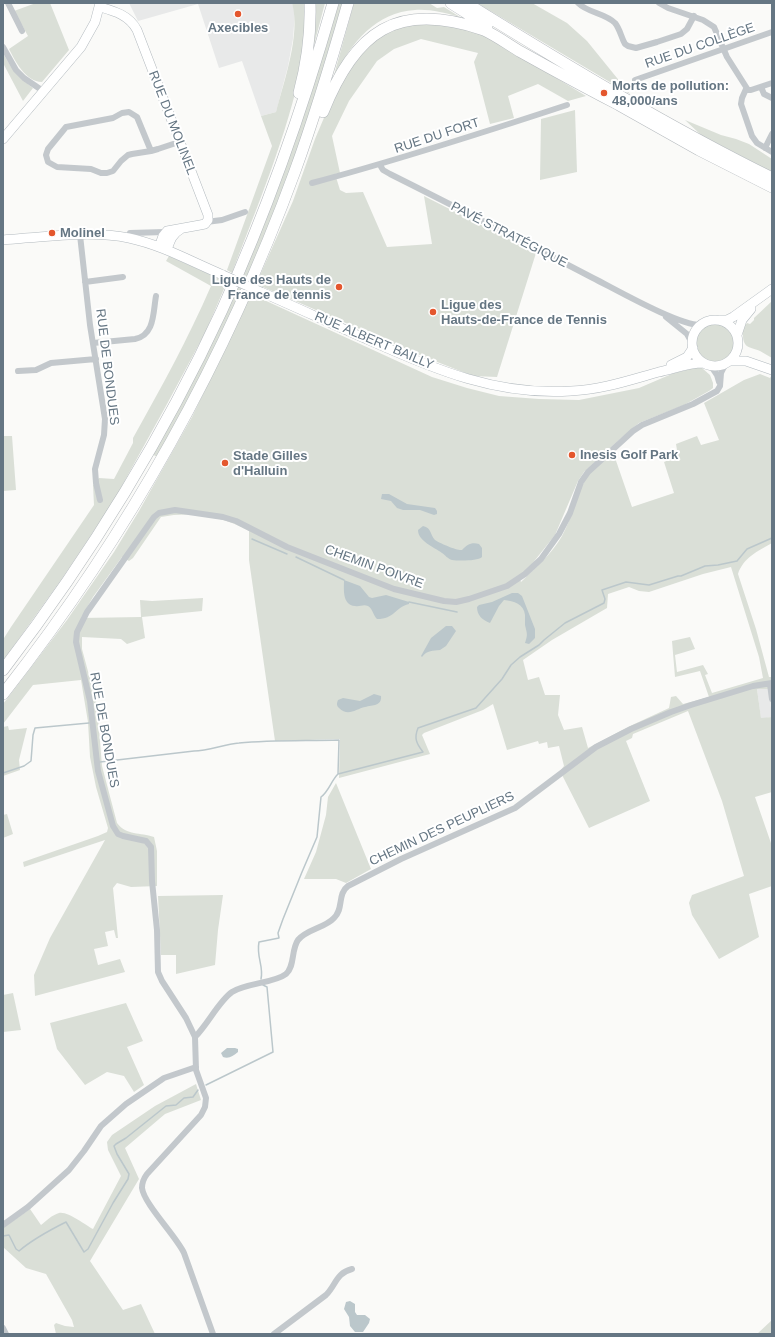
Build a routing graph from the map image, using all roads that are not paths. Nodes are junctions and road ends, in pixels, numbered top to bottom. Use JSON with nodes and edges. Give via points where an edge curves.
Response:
{"nodes":[{"id":1,"x":8,"y":3,"type":"edge"},
{"id":2,"x":310,"y":3,"type":"edge"},
{"id":3,"x":333,"y":3,"type":"edge"},
{"id":4,"x":348,"y":3,"type":"edge"},
{"id":5,"x":451,"y":3,"type":"edge"},
{"id":6,"x":466,"y":3,"type":"edge"},
{"id":7,"x":578,"y":3,"type":"edge"},
{"id":8,"x":659,"y":3,"type":"edge"},
{"id":9,"x":100,"y":5,"type":"edge"},
{"id":10,"x":694,"y":16,"type":"junction"},
{"id":11,"x":22,"y":31,"type":"dead end"},
{"id":12,"x":772,"y":32,"type":"edge"},
{"id":13,"x":3,"y":48,"type":"edge"},
{"id":14,"x":723,"y":49,"type":"junction"},
{"id":15,"x":635,"y":80,"type":"dead end"},
{"id":16,"x":772,"y":83,"type":"edge"},
{"id":17,"x":761,"y":87,"type":"junction"},
{"id":18,"x":746,"y":89,"type":"junction"},
{"id":19,"x":43,"y":91,"type":"junction"},
{"id":20,"x":772,"y":98,"type":"edge"},
{"id":21,"x":567,"y":105,"type":"dead end"},
{"id":22,"x":625,"y":108,"type":"junction"},
{"id":23,"x":772,"y":134,"type":"edge"},
{"id":24,"x":3,"y":138,"type":"edge"},
{"id":25,"x":179,"y":142,"type":"junction"},
{"id":26,"x":765,"y":148,"type":"junction"},
{"id":27,"x":151,"y":151,"type":"junction"},
{"id":28,"x":772,"y":152,"type":"edge"},
{"id":29,"x":380,"y":165,"type":"junction"},
{"id":30,"x":281,"y":166,"type":"junction"},
{"id":31,"x":772,"y":178,"type":"edge"},
{"id":32,"x":312,"y":183,"type":"dead end"},
{"id":33,"x":772,"y":187,"type":"edge"},
{"id":34,"x":245,"y":212,"type":"dead end"},
{"id":35,"x":206,"y":222,"type":"junction"},
{"id":36,"x":181,"y":230,"type":"junction"},
{"id":37,"x":166,"y":232,"type":"junction"},
{"id":38,"x":130,"y":233,"type":"dead end"},
{"id":39,"x":80,"y":235,"type":"junction"},
{"id":40,"x":3,"y":240,"type":"edge"},
{"id":41,"x":163,"y":249,"type":"junction"},
{"id":42,"x":258,"y":265,"type":"junction"},
{"id":43,"x":118,"y":276,"type":"dead end"},
{"id":44,"x":85,"y":282,"type":"junction"},
{"id":45,"x":772,"y":289,"type":"edge"},
{"id":46,"x":156,"y":296,"type":"dead end"},
{"id":47,"x":641,"y":302,"type":"junction"},
{"id":48,"x":719,"y":320,"type":"junction"},
{"id":49,"x":702,"y":324,"type":"junction"},
{"id":50,"x":737,"y":335,"type":"junction"},
{"id":51,"x":93,"y":343,"type":"junction"},
{"id":52,"x":739,"y":345,"type":"junction"},
{"id":53,"x":692,"y":346,"type":"junction"},
{"id":54,"x":96,"y":358,"type":"junction"},
{"id":55,"x":728,"y":363,"type":"junction"},
{"id":56,"x":707,"y":365,"type":"junction"},
{"id":57,"x":772,"y":369,"type":"edge"},
{"id":58,"x":18,"y":371,"type":"dead end"},
{"id":59,"x":636,"y":379,"type":"junction"},
{"id":60,"x":715,"y":392,"type":"junction"},
{"id":61,"x":100,"y":500,"type":"dead end"},
{"id":62,"x":159,"y":513,"type":"joint"},
{"id":63,"x":3,"y":670,"type":"edge"},
{"id":64,"x":771,"y":683,"type":"edge"},
{"id":65,"x":3,"y":694,"type":"edge"},
{"id":66,"x":772,"y":699,"type":"edge"},
{"id":67,"x":195,"y":1037,"type":"junction"},
{"id":68,"x":196,"y":1067,"type":"junction"},
{"id":69,"x":3,"y":1225,"type":"edge"},
{"id":70,"x":352,"y":1269,"type":"dead end"},
{"id":71,"x":3,"y":1328,"type":"edge"},
{"id":72,"x":6,"y":1334,"type":"edge"},
{"id":73,"x":214,"y":1334,"type":"edge"},
{"id":74,"x":274,"y":1334,"type":"edge"}],
"edges":[{"from":1,"to":11,"type":"street"},
{"from":2,"to":30,"type":"highway","via":[[307,58]]},
{"from":3,"to":30,"type":"highway"},
{"from":4,"to":42,"type":"highway","via":[[305,144]]},
{"from":5,"to":22,"type":"highway","via":[[528,52]]},
{"from":6,"to":31,"type":"highway","via":[[630,102]]},
{"from":7,"to":10,"type":"street","via":[[611,20],[618,27],[625,44],[634,48],[683,33]]},
{"from":8,"to":10,"type":"street"},
{"from":9,"to":19,"type":"main road","via":[[85,42]]},
{"from":9,"to":25,"type":"main road","name":"RUE DU MOLINEL","via":[[125,16],[135,26]]},
{"from":10,"to":14,"type":"street","via":[[714,27]]},
{"from":12,"to":14,"type":"street","name":"RUE DU COLLÈGE"},
{"from":13,"to":19,"type":"street","via":[[16,70]]},
{"from":14,"to":15,"type":"street","name":"RUE DU COLLÈGE"},
{"from":14,"to":18,"type":"street"},
{"from":16,"to":17,"type":"street"},
{"from":17,"to":18,"type":"street"},
{"from":17,"to":20,"type":"street","via":[[764,94]]},
{"from":18,"to":26,"type":"street","via":[[742,107],[753,139]]},
{"from":19,"to":24,"type":"main road"},
{"from":21,"to":29,"type":"street","name":"RUE DU FORT"},
{"from":22,"to":33,"type":"highway","via":[[710,156]]},
{"from":22,"to":42,"type":"highway","via":[[472,25],[431,15],[413,15],[394,20],[378,28],[364,40],[339,74],[283,214]]},
{"from":23,"to":26,"type":"street"},
{"from":25,"to":27,"type":"street"},
{"from":25,"to":35,"type":"main road","name":"RUE DU MOLINEL","via":[[208,215]]},
{"from":26,"to":28,"type":"street"},
{"from":27,"to":27,"type":"street","via":[[128,155],[108,173],[57,167],[46,158],[48,148],[66,127],[113,118],[129,112],[137,117]]},
{"from":29,"to":32,"type":"street","name":"RUE DU FORT"},
{"from":29,"to":47,"type":"street","name":"PAVÉ STRATÉGIQUE","via":[[390,174]]},
{"from":30,"to":63,"type":"highway","via":[[221,312],[162,427],[96,538]]},
{"from":34,"to":35,"type":"street","via":[[222,220]]},
{"from":35,"to":36,"type":"main road"},
{"from":36,"to":37,"type":"main road"},
{"from":36,"to":41,"type":"main road","via":[[172,236]]},
{"from":37,"to":38,"type":"street"},
{"from":37,"to":41,"type":"main road"},
{"from":39,"to":40,"type":"main road","name":"RUE ALBERT BAILLY"},
{"from":39,"to":41,"type":"main road","name":"RUE ALBERT BAILLY","via":[[116,236],[143,241]]},
{"from":39,"to":44,"type":"street","name":"RUE DE BONDUES"},
{"from":41,"to":59,"type":"main road","name":"RUE ALBERT BAILLY","bridge":true,"via":[[419,362],[484,384],[521,390],[570,392]]},
{"from":42,"to":65,"type":"highway","via":[[209,371],[142,493],[85,582]]},
{"from":43,"to":44,"type":"street"},
{"from":44,"to":51,"type":"street","name":"RUE DE BONDUES"},
{"from":45,"to":48,"type":"main road","via":[[733,317]]},
{"from":45,"to":50,"type":"main road","via":[[743,318]]},
{"from":46,"to":51,"type":"street","via":[[155,317],[142,338]]},
{"from":47,"to":49,"type":"street","name":"PAVÉ STRATÉGIQUE","via":[[687,323]]},
{"from":47,"to":53,"type":"street","name":"PAVÉ STRATÉGIQUE","via":[[678,325],[689,336]]},
{"from":48,"to":49,"type":"main road"},
{"from":48,"to":50,"type":"main road","via":[[730,325]]},
{"from":49,"to":53,"type":"main road","via":[[695,331]]},
{"from":50,"to":52,"type":"main road"},
{"from":51,"to":54,"type":"street","name":"RUE DE BONDUES"},
{"from":52,"to":55,"type":"main road","via":[[736,354]]},
{"from":52,"to":57,"type":"main road","via":[[746,354]]},
{"from":53,"to":56,"type":"main road","via":[[697,358]]},
{"from":53,"to":59,"type":"main road","name":"RUE ALBERT BAILLY","via":[[688,355],[679,361]]},
{"from":54,"to":58,"type":"street","via":[[51,363],[36,370]]},
{"from":54,"to":61,"type":"street","name":"RUE DE BONDUES","via":[[105,419],[95,469]]},
{"from":55,"to":56,"type":"main road","via":[[718,366]]},
{"from":55,"to":57,"type":"main road","via":[[746,361]]},
{"from":55,"to":60,"type":"street","via":[[721,373],[720,386]]},
{"from":56,"to":59,"type":"main road","name":"RUE ALBERT BAILLY","via":[[686,365]]},
{"from":56,"to":60,"type":"street","via":[[718,380]]},
{"from":60,"to":62,"type":"street","name":"CHEMIN POIVRE","via":[[633,431],[584,476],[559,534],[533,568],[511,584],[464,601],[444,601],[389,587],[286,547],[223,517],[175,510]]},
{"from":62,"to":67,"type":"street","name":"RUE DE BONDUES","via":[[87,612],[77,632],[76,642],[90,701],[98,771],[113,826],[118,834],[146,841],[152,848],[158,972]]},
{"from":64,"to":66,"type":"street"},
{"from":64,"to":67,"type":"street","name":"CHEMIN DES PEUPLIERS","via":[[691,705],[631,729],[596,747],[515,808],[401,859],[348,886],[342,893],[339,912],[334,918],[299,939],[286,974],[232,992]]},
{"from":67,"to":68,"type":"street"},
{"from":68,"to":69,"type":"street","via":[[160,1080],[121,1108],[98,1130],[69,1170],[28,1207]]},
{"from":68,"to":73,"type":"street","via":[[206,1098],[204,1110],[147,1174],[142,1186],[150,1204],[184,1253]]},
{"from":70,"to":74,"type":"street","via":[[338,1277],[326,1295]]},
{"from":71,"to":72,"type":"street"}]}
